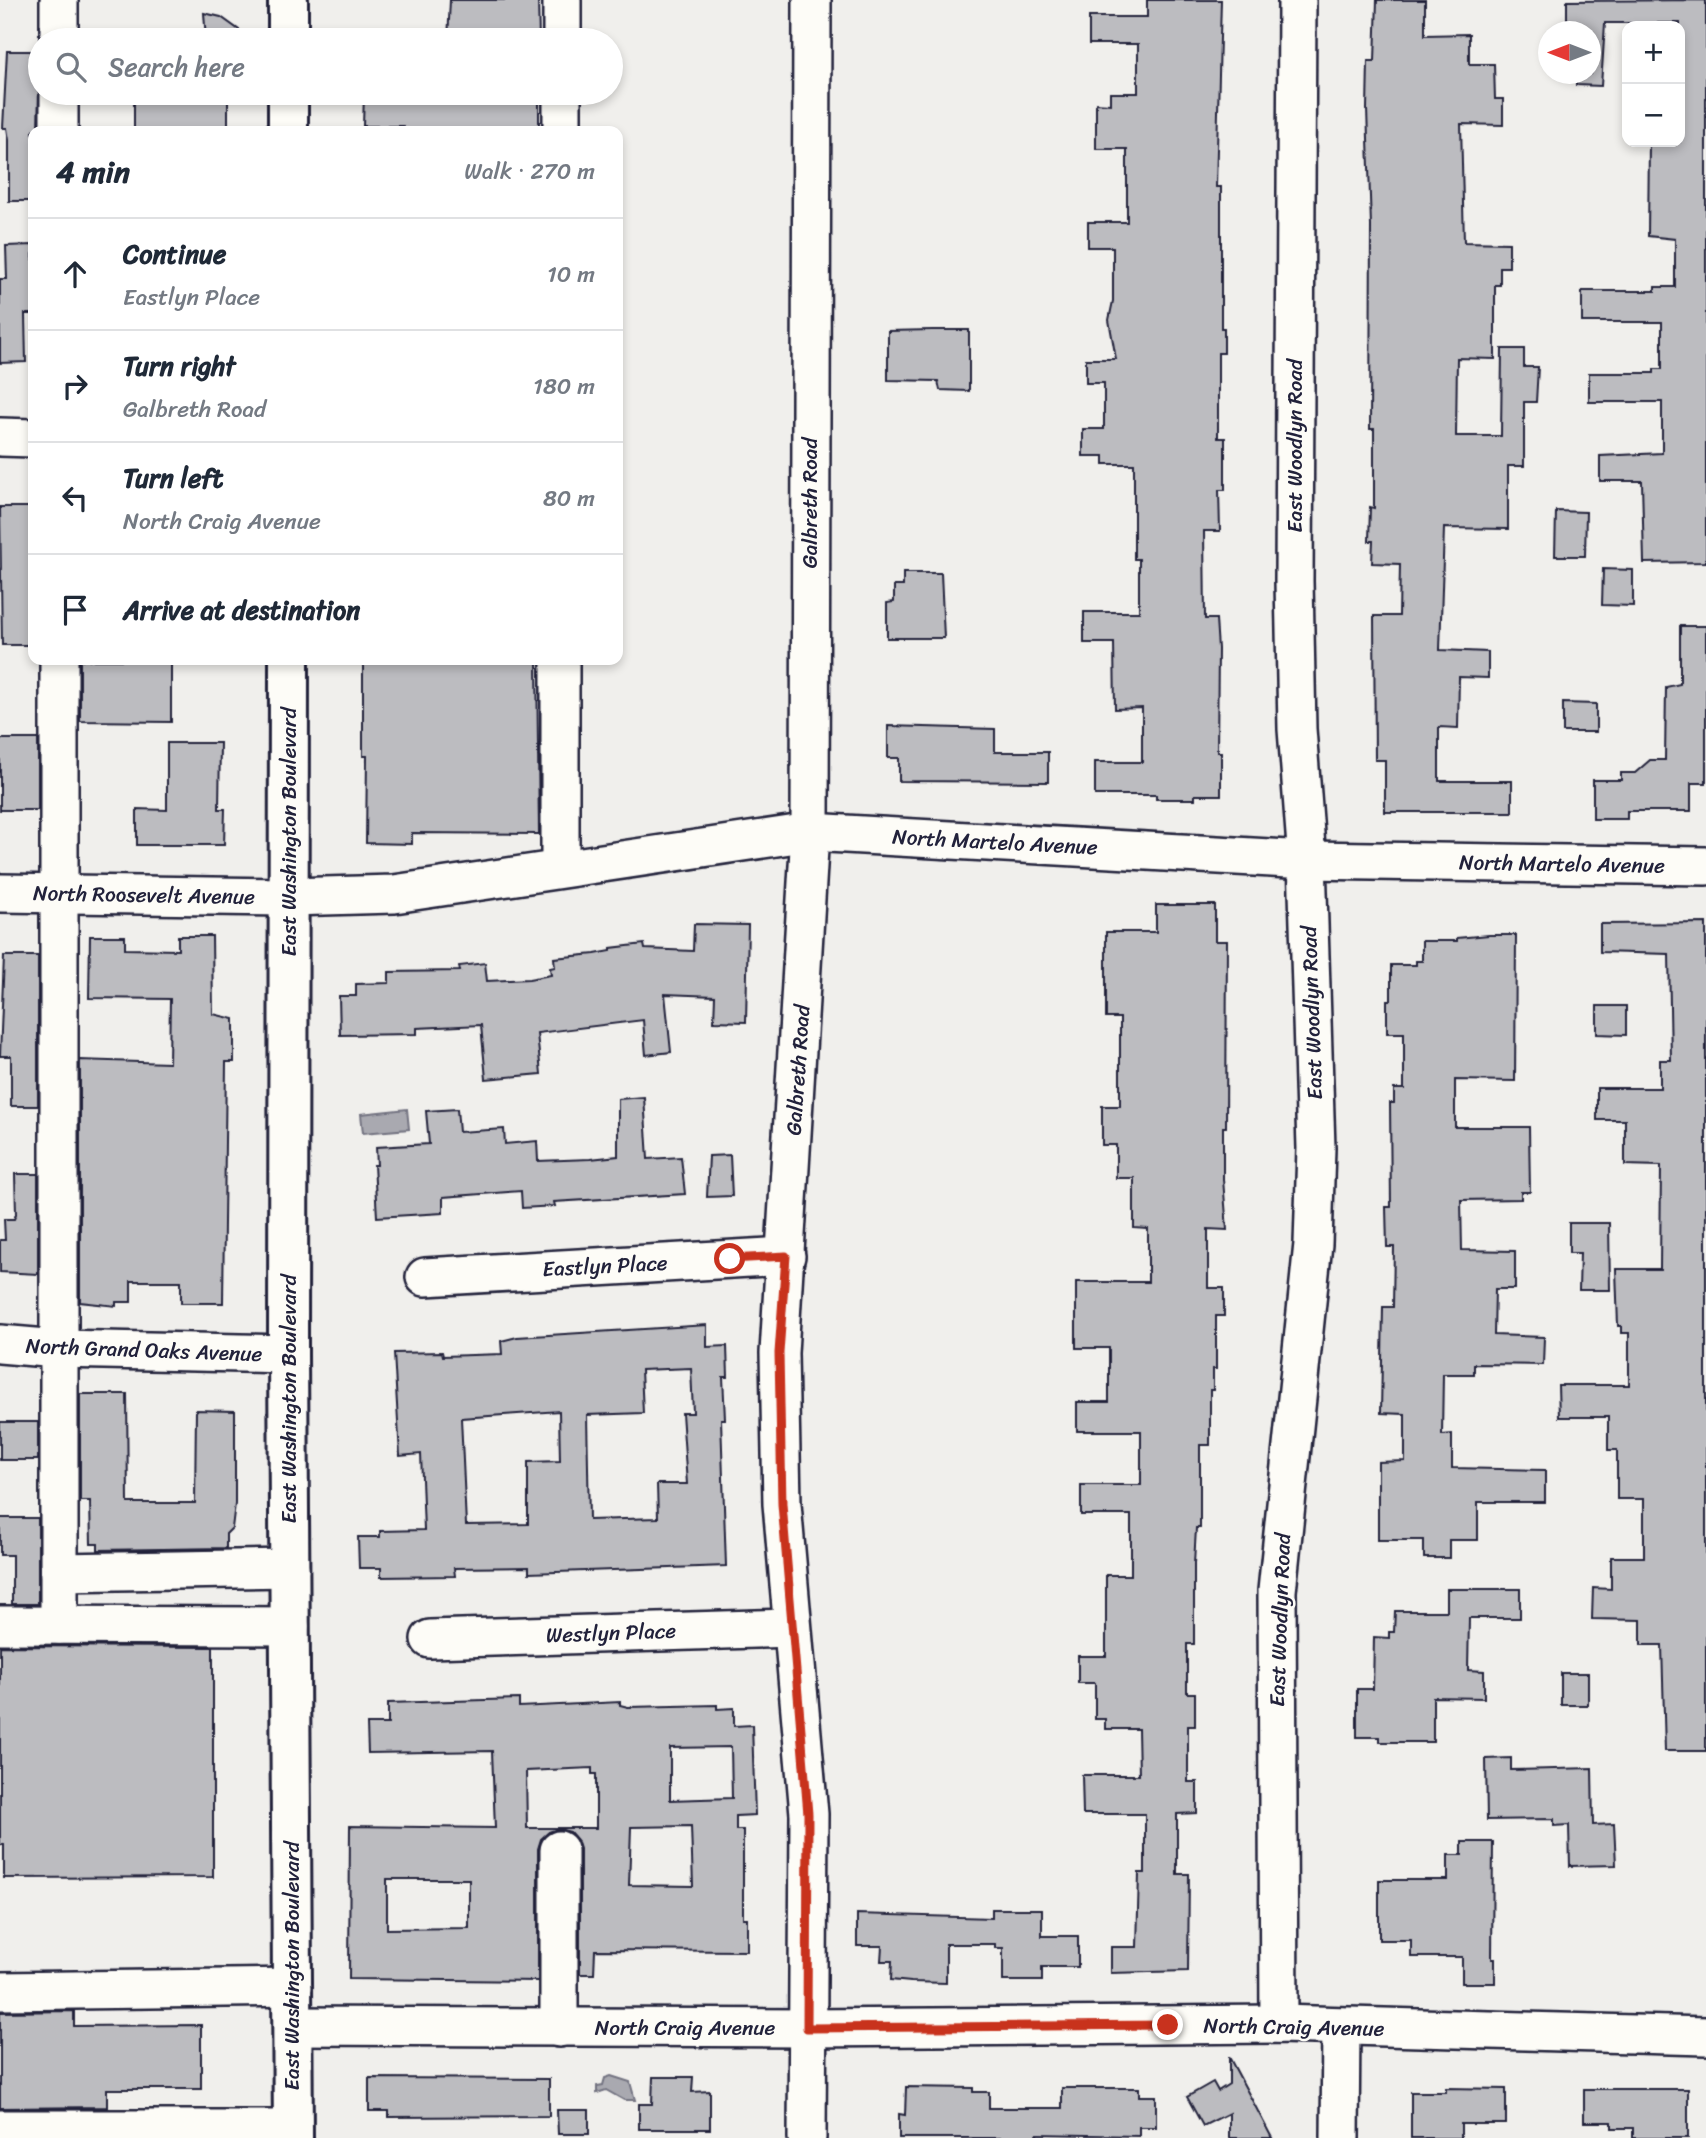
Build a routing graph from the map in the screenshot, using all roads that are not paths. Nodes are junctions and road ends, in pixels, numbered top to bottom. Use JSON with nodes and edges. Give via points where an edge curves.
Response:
{"nodes":[{"id":1,"x":59,"y":0,"type":"edge"},
{"id":2,"x":288,"y":0,"type":"edge"},
{"id":3,"x":562,"y":0,"type":"edge"},
{"id":4,"x":812,"y":0,"type":"edge"},
{"id":5,"x":1297,"y":0,"type":"edge"},
{"id":6,"x":59,"y":28,"type":"edge"},
{"id":7,"x":288,"y":28,"type":"edge"},
{"id":8,"x":562,"y":28,"type":"edge"},
{"id":9,"x":59,"y":105,"type":"edge"},
{"id":10,"x":288,"y":105,"type":"edge"},
{"id":11,"x":562,"y":105,"type":"edge"},
{"id":12,"x":59,"y":126,"type":"edge"},
{"id":13,"x":288,"y":126,"type":"edge"},
{"id":14,"x":562,"y":126,"type":"edge"},
{"id":15,"x":0,"y":437,"type":"edge"},
{"id":16,"x":28,"y":438,"type":"edge"},
{"id":17,"x":59,"y":665,"type":"edge"},
{"id":18,"x":289,"y":665,"type":"edge"},
{"id":19,"x":560,"y":665,"type":"edge"},
{"id":20,"x":810,"y":832,"type":"junction"},
{"id":21,"x":1307,"y":860,"type":"junction"},
{"id":22,"x":1706,"y":866,"type":"edge"},
{"id":23,"x":560,"y":869,"type":"junction"},
{"id":24,"x":0,"y":893,"type":"edge"},
{"id":25,"x":60,"y":894,"type":"junction"},
{"id":26,"x":289,"y":897,"type":"junction"},
{"id":27,"x":786,"y":1256,"type":"junction"},
{"id":28,"x":425,"y":1277,"type":"dead end"},
{"id":29,"x":0,"y":1344,"type":"edge"},
{"id":30,"x":58,"y":1349,"type":"junction"},
{"id":31,"x":288,"y":1354,"type":"junction"},
{"id":32,"x":290,"y":1568,"type":"junction"},
{"id":33,"x":59,"y":1572,"type":"junction"},
{"id":34,"x":0,"y":1625,"type":"edge"},
{"id":35,"x":59,"y":1625,"type":"junction"},
{"id":36,"x":290,"y":1626,"type":"junction"},
{"id":37,"x":792,"y":1628,"type":"junction"},
{"id":38,"x":430,"y":1639,"type":"dead end"},
{"id":39,"x":559,"y":1850,"type":"dead end"},
{"id":40,"x":293,"y":1987,"type":"junction"},
{"id":41,"x":0,"y":1991,"type":"edge"},
{"id":42,"x":1279,"y":2024,"type":"junction"},
{"id":43,"x":293,"y":2026,"type":"junction"},
{"id":44,"x":1341,"y":2027,"type":"junction"},
{"id":45,"x":559,"y":2028,"type":"junction"},
{"id":46,"x":807,"y":2028,"type":"junction"},
{"id":47,"x":1706,"y":2036,"type":"edge"},
{"id":48,"x":0,"y":2129,"type":"edge"},
{"id":49,"x":293,"y":2134,"type":"edge"},
{"id":50,"x":807,"y":2138,"type":"edge"},
{"id":51,"x":1340,"y":2138,"type":"edge"}],
"edges":[{"from":1,"to":6,"type":"street"},
{"from":2,"to":7,"type":"main road"},
{"from":3,"to":8,"type":"street"},
{"from":4,"to":20,"type":"street","name":"Galbreth Road"},
{"from":5,"to":21,"type":"street","name":"East Woodlyn Road","via":[[1294,581],[1297,729]]},
{"from":9,"to":12,"type":"street"},
{"from":10,"to":13,"type":"main road"},
{"from":11,"to":14,"type":"street"},
{"from":15,"to":16,"type":"street"},
{"from":17,"to":25,"type":"street"},
{"from":18,"to":26,"type":"main road","name":"East Washington Boulevard"},
{"from":19,"to":23,"type":"street"},
{"from":20,"to":21,"type":"street","name":"North Martelo Avenue"},
{"from":20,"to":23,"type":"street","name":"North Martelo Avenue"},
{"from":20,"to":27,"type":"street","name":"Galbreth Road"},
{"from":21,"to":22,"type":"street","name":"North Martelo Avenue"},
{"from":21,"to":42,"type":"street","name":"East Woodlyn Road","via":[[1316,1148],[1312,1257],[1277,1591]]},
{"from":23,"to":26,"type":"street","name":"North Martelo Avenue","via":[[394,894]]},
{"from":24,"to":25,"type":"street","name":"North Roosevelt Avenue"},
{"from":25,"to":26,"type":"street","name":"North Roosevelt Avenue"},
{"from":25,"to":30,"type":"street"},
{"from":26,"to":31,"type":"main road","name":"East Washington Boulevard"},
{"from":27,"to":28,"type":"street","name":"Eastlyn Place"},
{"from":27,"to":37,"type":"street","name":"Galbreth Road","via":[[779,1353],[781,1490]]},
{"from":29,"to":30,"type":"street","name":"North Grand Oaks Avenue"},
{"from":30,"to":31,"type":"street","name":"North Grand Oaks Avenue"},
{"from":30,"to":33,"type":"street"},
{"from":31,"to":32,"type":"main road","name":"East Washington Boulevard"},
{"from":32,"to":33,"type":"street"},
{"from":32,"to":36,"type":"main road","name":"East Washington Boulevard"},
{"from":33,"to":35,"type":"street"},
{"from":34,"to":35,"type":"street"},
{"from":35,"to":36,"type":"street"},
{"from":36,"to":40,"type":"main road","name":"East Washington Boulevard"},
{"from":37,"to":38,"type":"street","name":"Westlyn Place"},
{"from":37,"to":46,"type":"street","name":"Galbreth Road","via":[[808,1814]]},
{"from":39,"to":45,"type":"street"},
{"from":40,"to":41,"type":"street"},
{"from":40,"to":43,"type":"main road","name":"East Washington Boulevard"},
{"from":42,"to":44,"type":"street","name":"North Craig Avenue"},
{"from":42,"to":46,"type":"street","name":"North Craig Avenue"},
{"from":43,"to":45,"type":"street","name":"North Craig Avenue"},
{"from":43,"to":49,"type":"main road","name":"East Washington Boulevard"},
{"from":44,"to":47,"type":"street","name":"North Craig Avenue"},
{"from":44,"to":51,"type":"street"},
{"from":45,"to":46,"type":"street","name":"North Craig Avenue"},
{"from":46,"to":50,"type":"street","name":"Galbreth Road"},
{"from":48,"to":49,"type":"street"}]}
